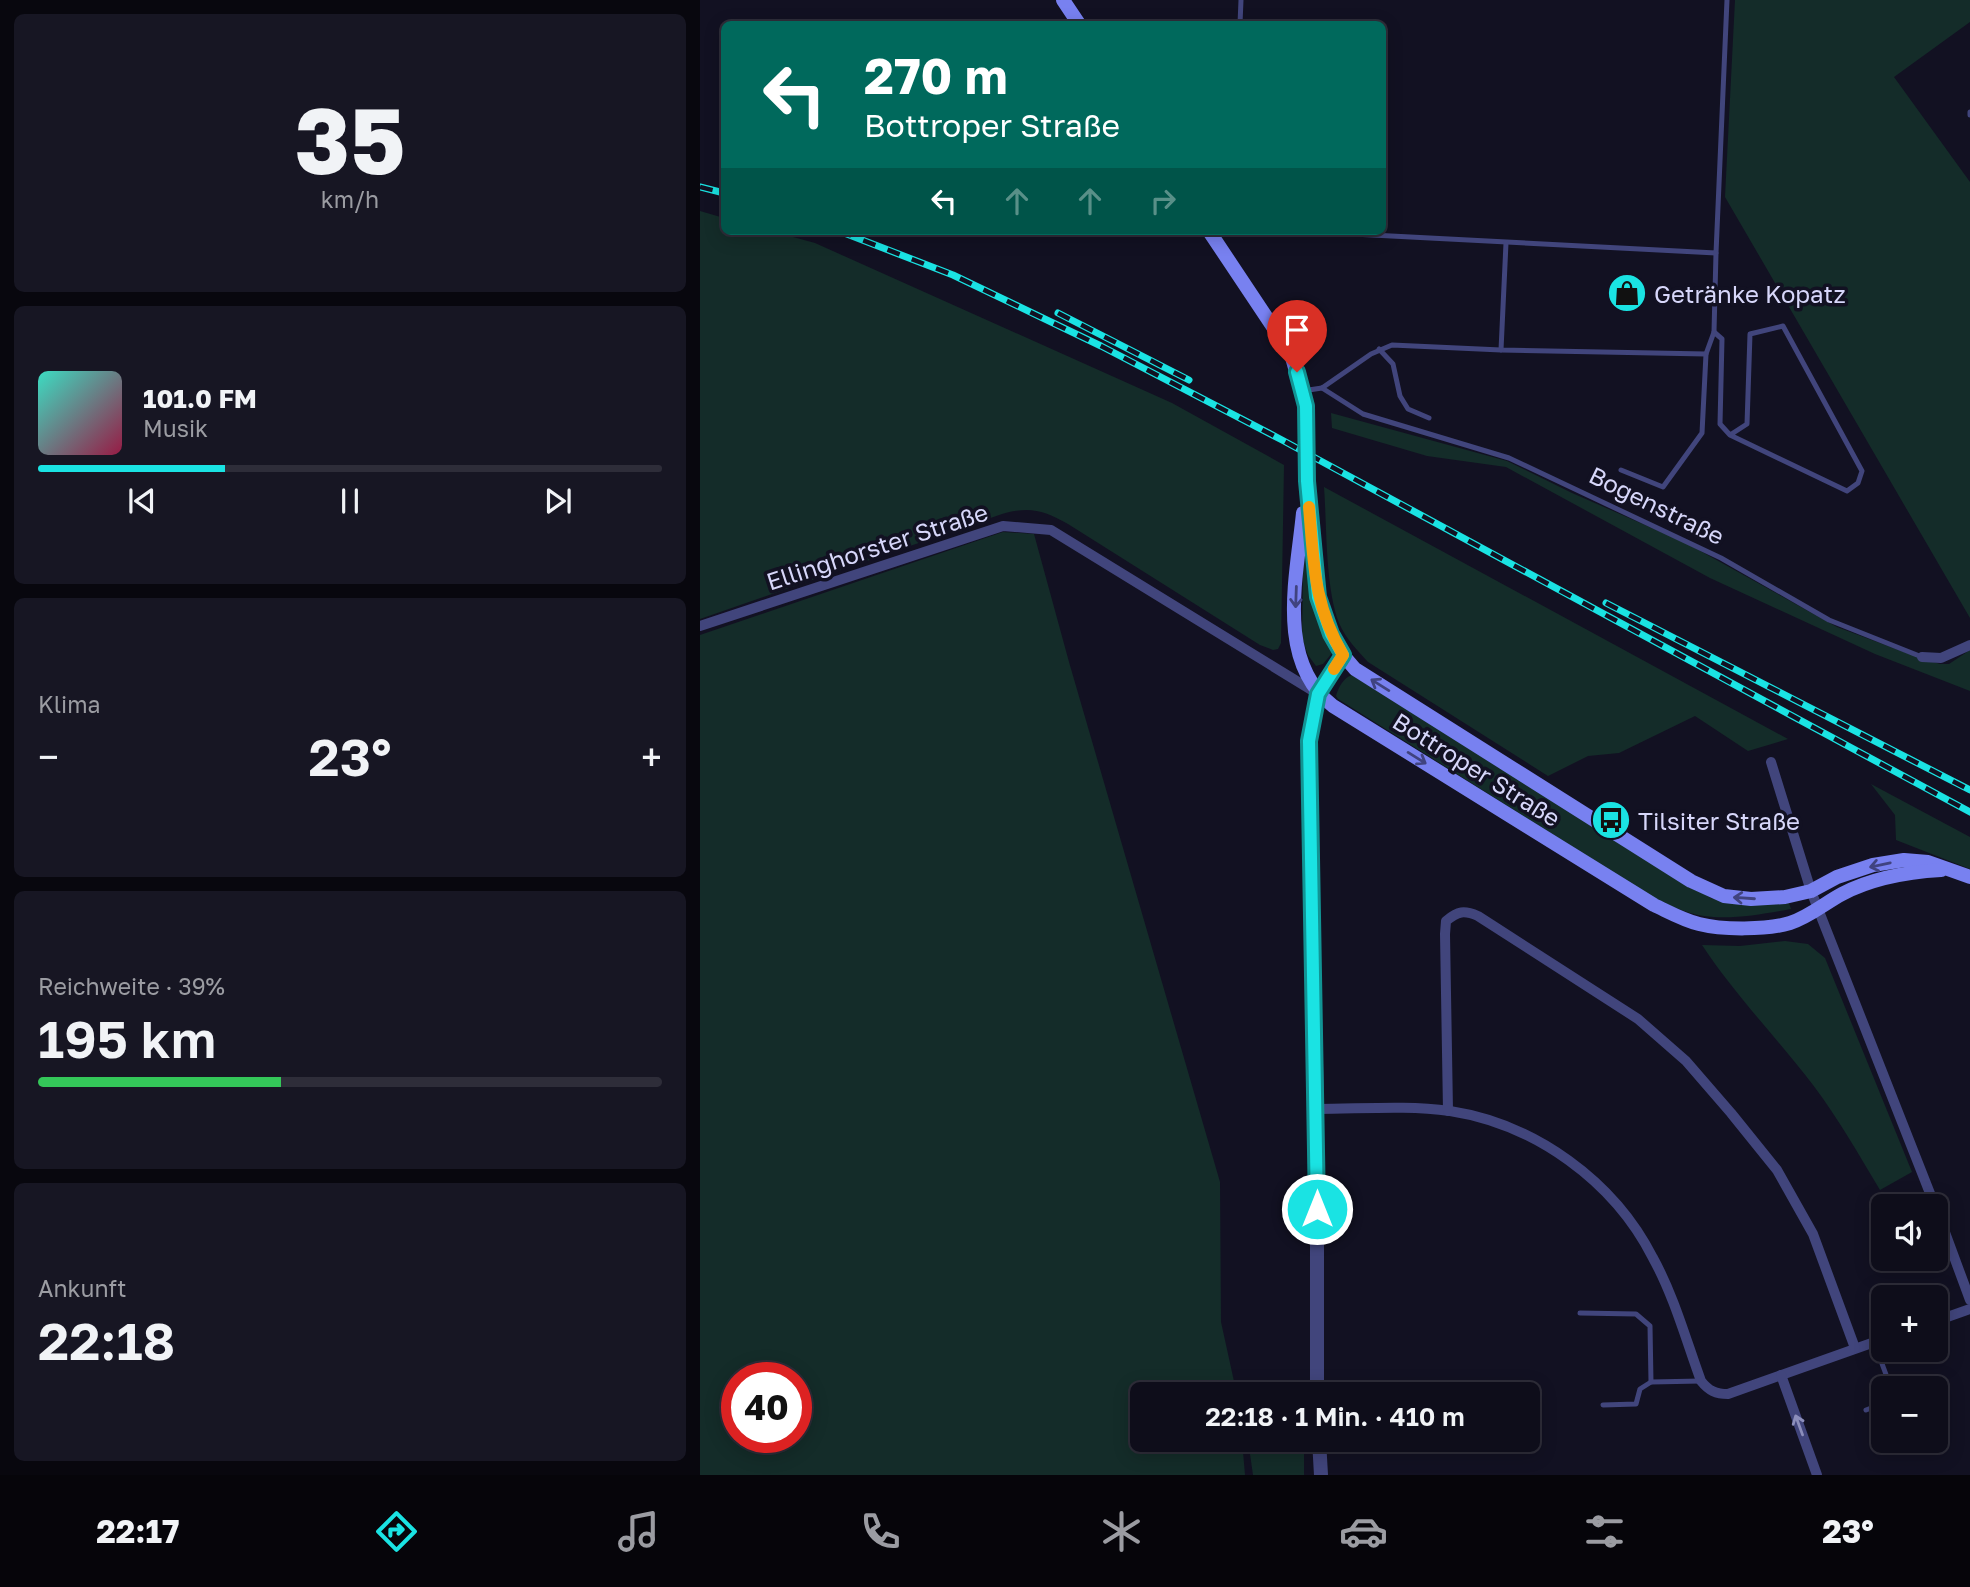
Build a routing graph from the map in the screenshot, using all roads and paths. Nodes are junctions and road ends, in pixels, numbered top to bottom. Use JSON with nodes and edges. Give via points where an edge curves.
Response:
{"nodes":[{"id":1,"x":1063,"y":0,"type":"edge"},
{"id":2,"x":1241,"y":0,"type":"edge"},
{"id":3,"x":1727,"y":0,"type":"edge"},
{"id":4,"x":1077,"y":21,"type":"edge"},
{"id":5,"x":1240,"y":21,"type":"edge"},
{"id":6,"x":1212,"y":235,"type":"edge"},
{"id":7,"x":1365,"y":235,"type":"edge"},
{"id":8,"x":1506,"y":243,"type":"junction"},
{"id":9,"x":1716,"y":253,"type":"junction"},
{"id":10,"x":1714,"y":332,"type":"junction"},
{"id":11,"x":1379,"y":349,"type":"junction"},
{"id":12,"x":1501,"y":350,"type":"junction"},
{"id":13,"x":1706,"y":354,"type":"junction"},
{"id":14,"x":1322,"y":388,"type":"junction"},
{"id":15,"x":1302,"y":391,"type":"junction"},
{"id":16,"x":1429,"y":418,"type":"dead end"},
{"id":17,"x":1730,"y":435,"type":"junction"},
{"id":18,"x":1621,"y":470,"type":"dead end"},
{"id":19,"x":1307,"y":481,"type":"junction"},
{"id":20,"x":700,"y":626,"type":"edge"},
{"id":21,"x":1970,"y":645,"type":"edge"},
{"id":22,"x":1343,"y":655,"type":"junction"},
{"id":23,"x":1922,"y":657,"type":"joint"},
{"id":24,"x":1318,"y":694,"type":"junction"},
{"id":25,"x":1771,"y":762,"type":"dead end"},
{"id":26,"x":1946,"y":870,"type":"junction"},
{"id":27,"x":1970,"y":877,"type":"edge"},
{"id":28,"x":1811,"y":891,"type":"junction"},
{"id":29,"x":1819,"y":909,"type":"junction"},
{"id":30,"x":1317,"y":1109,"type":"junction"},
{"id":31,"x":1448,"y":1111,"type":"junction"},
{"id":32,"x":1930,"y":1194,"type":"edge"},
{"id":33,"x":1948,"y":1242,"type":"edge"},
{"id":34,"x":1970,"y":1300,"type":"edge"},
{"id":35,"x":1970,"y":1309,"type":"edge"},
{"id":36,"x":1580,"y":1313,"type":"dead end"},
{"id":37,"x":1948,"y":1317,"type":"edge"},
{"id":38,"x":1871,"y":1343,"type":"edge"},
{"id":39,"x":1855,"y":1348,"type":"junction"},
{"id":40,"x":1781,"y":1375,"type":"junction"},
{"id":41,"x":1701,"y":1381,"type":"junction"},
{"id":42,"x":1317,"y":1382,"type":"edge"},
{"id":43,"x":1651,"y":1382,"type":"junction"},
{"id":44,"x":1603,"y":1405,"type":"dead end"},
{"id":45,"x":1871,"y":1408,"type":"edge"},
{"id":46,"x":1866,"y":1410,"type":"dead end"},
{"id":47,"x":1320,"y":1452,"type":"edge"},
{"id":48,"x":1321,"y":1475,"type":"edge"},
{"id":49,"x":1817,"y":1475,"type":"edge"}],
"edges":[{"from":1,"to":4,"type":"main road"},
{"from":2,"to":5,"type":"lane"},
{"from":3,"to":9,"type":"lane"},
{"from":6,"to":15,"type":"main road","name":"Bottroper Straße","via":[[1291,354]]},
{"from":7,"to":8,"type":"lane"},
{"from":8,"to":9,"type":"lane"},
{"from":8,"to":12,"type":"lane"},
{"from":9,"to":10,"type":"lane"},
{"from":10,"to":13,"type":"lane"},
{"from":10,"to":17,"type":"lane","via":[[1722,339],[1720,424]]},
{"from":11,"to":12,"type":"lane","via":[[1392,345]]},
{"from":11,"to":14,"type":"lane"},
{"from":11,"to":16,"type":"lane","via":[[1393,364],[1408,409]]},
{"from":12,"to":13,"type":"lane"},
{"from":13,"to":18,"type":"lane","via":[[1702,433],[1663,487]]},
{"from":14,"to":15,"type":"lane"},
{"from":14,"to":23,"type":"lane","name":"Bogenstraße","via":[[1363,414],[1509,458],[1721,558],[1829,620]]},
{"from":15,"to":19,"type":"main road","name":"Bottroper Straße"},
{"from":17,"to":17,"type":"lane","via":[[1847,491],[1858,483],[1862,471],[1783,326],[1750,334],[1747,424]]},
{"from":19,"to":22,"type":"main road","name":"Bottroper Straße","via":[[1318,597]]},
{"from":19,"to":24,"type":"main road","name":"Bottroper Straße","one_way":true,"via":[[1296,645]]},
{"from":20,"to":24,"type":"street","name":"Ellinghorster Straße","via":[[1003,526],[1051,530]]},
{"from":21,"to":23,"type":"street","name":"Bogenstraße","via":[[1941,658]]},
{"from":22,"to":24,"type":"street"},
{"from":28,"to":22,"type":"main road","name":"Bottroper Straße","one_way":true,"via":[[1751,899],[1724,896],[1691,881],[1355,669]]},
{"from":24,"to":29,"type":"main road","name":"Bottroper Straße","one_way":true,"via":[[1678,917],[1701,925],[1750,928],[1790,923]]},
{"from":24,"to":30,"type":"street","via":[[1309,741]]},
{"from":25,"to":28,"type":"street"},
{"from":26,"to":27,"type":"main road","name":"Bottroper Straße"},
{"from":26,"to":28,"type":"main road","name":"Bottroper Straße","one_way":true,"via":[[1928,862],[1905,860],[1873,865]]},
{"from":26,"to":29,"type":"main road","name":"Bottroper Straße","via":[[1887,877],[1841,894]]},
{"from":28,"to":29,"type":"street"},
{"from":29,"to":32,"type":"street"},
{"from":30,"to":31,"type":"street"},
{"from":30,"to":42,"type":"street"},
{"from":31,"to":39,"type":"street","via":[[1446,922],[1465,911],[1638,1018],[1686,1061],[1755,1141],[1792,1193],[1813,1234]]},
{"from":31,"to":41,"type":"street","via":[[1489,1120],[1530,1137],[1569,1160],[1603,1189],[1654,1258]]},
{"from":33,"to":34,"type":"street"},
{"from":35,"to":37,"type":"street"},
{"from":36,"to":43,"type":"lane","via":[[1636,1314],[1650,1326]]},
{"from":38,"to":39,"type":"street"},
{"from":39,"to":40,"type":"street"},
{"from":40,"to":41,"type":"street","via":[[1728,1394],[1718,1394]]},
{"from":49,"to":40,"type":"street","one_way":true},
{"from":41,"to":43,"type":"lane"},
{"from":43,"to":44,"type":"lane","via":[[1640,1389],[1636,1405]]},
{"from":45,"to":46,"type":"lane"},
{"from":47,"to":48,"type":"street"}]}
